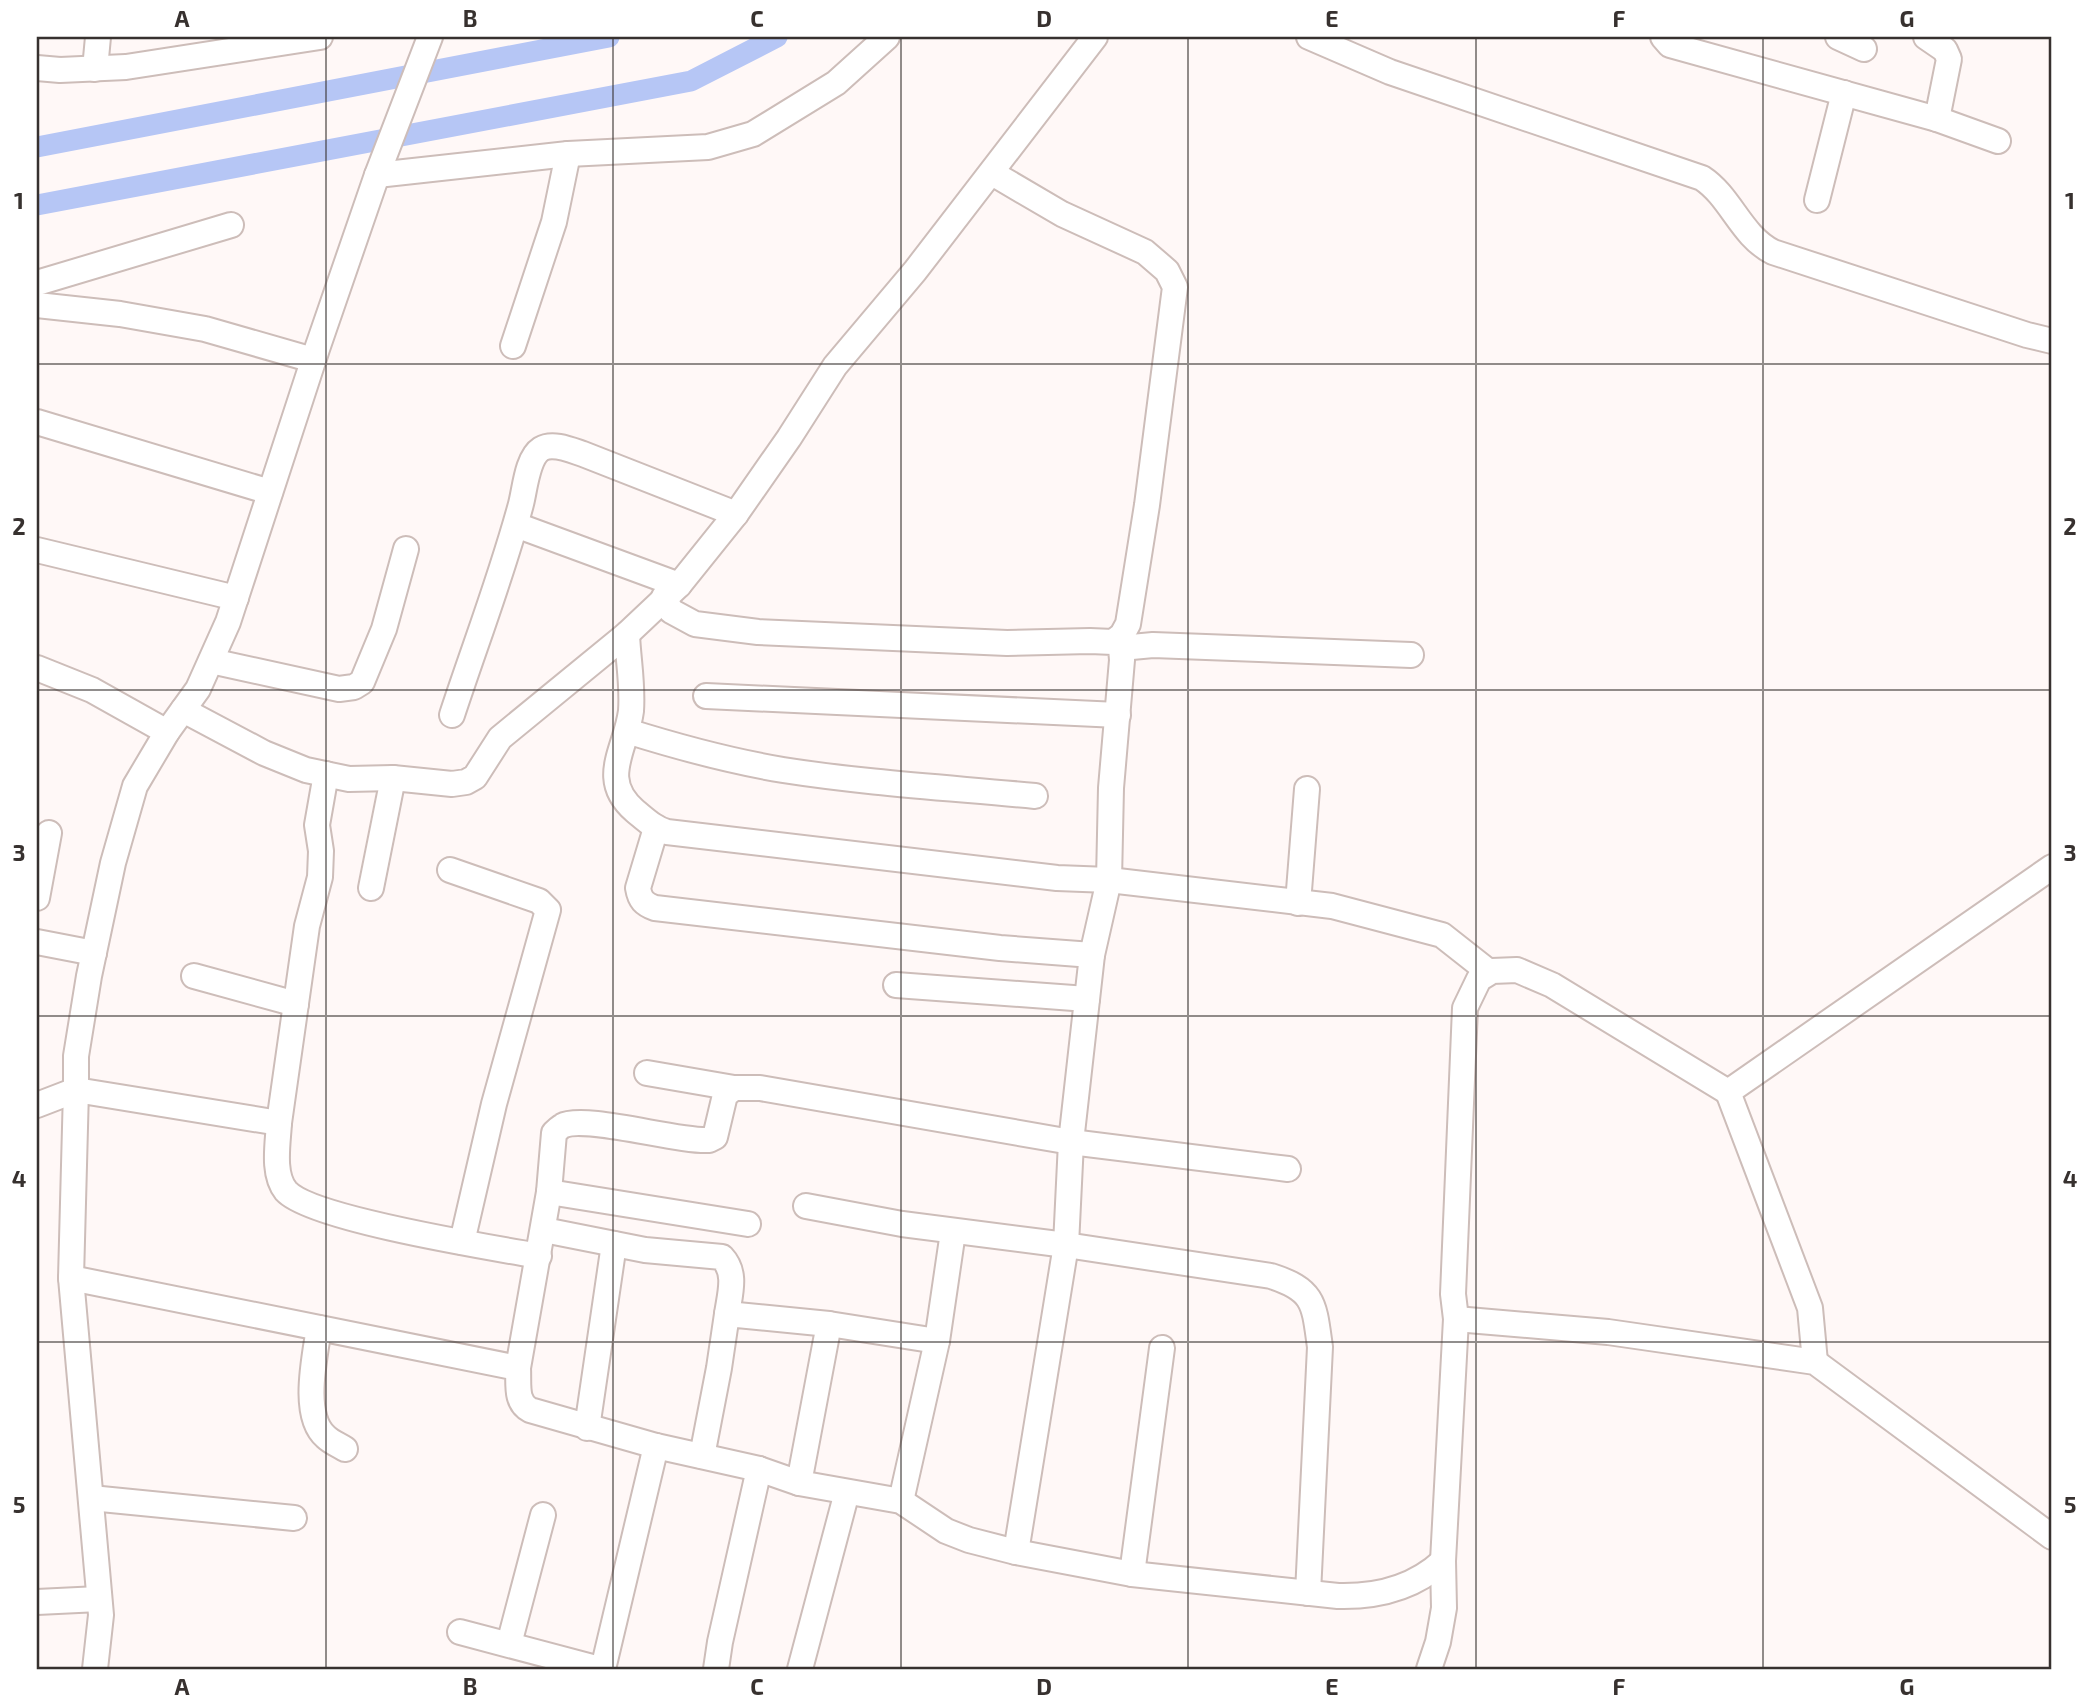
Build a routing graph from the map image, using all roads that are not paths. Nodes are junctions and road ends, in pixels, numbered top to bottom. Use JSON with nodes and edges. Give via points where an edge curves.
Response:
{"nodes":[{"id":1,"x":98,"y":37,"type":"edge"},
{"id":2,"x":320,"y":37,"type":"edge"},
{"id":3,"x":430,"y":37,"type":"edge"},
{"id":4,"x":887,"y":37,"type":"edge"},
{"id":5,"x":1095,"y":37,"type":"edge"},
{"id":6,"x":1309,"y":37,"type":"edge"},
{"id":7,"x":1663,"y":37,"type":"edge"},
{"id":8,"x":1838,"y":37,"type":"edge"},
{"id":9,"x":1926,"y":37,"type":"edge"},
{"id":10,"x":1864,"y":49,"type":"dead end"},
{"id":11,"x":37,"y":68,"type":"edge"},
{"id":12,"x":95,"y":69,"type":"junction"},
{"id":13,"x":1844,"y":93,"type":"junction"},
{"id":14,"x":1937,"y":119,"type":"junction"},
{"id":15,"x":1998,"y":141,"type":"dead end"},
{"id":16,"x":568,"y":154,"type":"junction"},
{"id":17,"x":381,"y":166,"type":"junction"},
{"id":18,"x":992,"y":173,"type":"junction"},
{"id":19,"x":1817,"y":200,"type":"dead end"},
{"id":20,"x":231,"y":225,"type":"dead end"},
{"id":21,"x":37,"y":283,"type":"edge"},
{"id":22,"x":37,"y":305,"type":"edge"},
{"id":23,"x":2052,"y":341,"type":"edge"},
{"id":24,"x":513,"y":345,"type":"dead end"},
{"id":25,"x":313,"y":360,"type":"junction"},
{"id":26,"x":37,"y":422,"type":"edge"},
{"id":27,"x":270,"y":492,"type":"junction"},
{"id":28,"x":736,"y":514,"type":"junction"},
{"id":29,"x":516,"y":525,"type":"junction"},
{"id":30,"x":406,"y":549,"type":"dead end"},
{"id":31,"x":37,"y":550,"type":"edge"},
{"id":32,"x":671,"y":591,"type":"junction"},
{"id":33,"x":236,"y":598,"type":"junction"},
{"id":34,"x":627,"y":634,"type":"junction"},
{"id":35,"x":1117,"y":645,"type":"junction"},
{"id":36,"x":1410,"y":655,"type":"dead end"},
{"id":37,"x":211,"y":661,"type":"junction"},
{"id":38,"x":37,"y":668,"type":"edge"},
{"id":39,"x":706,"y":696,"type":"dead end"},
{"id":40,"x":183,"y":710,"type":"junction"},
{"id":41,"x":452,"y":715,"type":"dead end"},
{"id":42,"x":1118,"y":715,"type":"junction"},
{"id":43,"x":627,"y":731,"type":"junction"},
{"id":44,"x":167,"y":732,"type":"junction"},
{"id":45,"x":327,"y":774,"type":"junction"},
{"id":46,"x":393,"y":778,"type":"junction"},
{"id":47,"x":1307,"y":789,"type":"dead end"},
{"id":48,"x":1035,"y":796,"type":"dead end"},
{"id":49,"x":656,"y":828,"type":"junction"},
{"id":50,"x":49,"y":833,"type":"dead end"},
{"id":51,"x":2052,"y":867,"type":"edge"},
{"id":52,"x":450,"y":870,"type":"dead end"},
{"id":53,"x":1109,"y":880,"type":"junction"},
{"id":54,"x":371,"y":888,"type":"dead end"},
{"id":55,"x":37,"y":898,"type":"edge"},
{"id":56,"x":1298,"y":903,"type":"junction"},
{"id":57,"x":37,"y":942,"type":"edge"},
{"id":58,"x":94,"y":953,"type":"junction"},
{"id":59,"x":1092,"y":955,"type":"junction"},
{"id":60,"x":1489,"y":972,"type":"junction"},
{"id":61,"x":194,"y":976,"type":"dead end"},
{"id":62,"x":896,"y":985,"type":"dead end"},
{"id":63,"x":1087,"y":999,"type":"junction"},
{"id":64,"x":296,"y":1004,"type":"junction"},
{"id":65,"x":647,"y":1073,"type":"dead end"},
{"id":66,"x":734,"y":1088,"type":"junction"},
{"id":67,"x":76,"y":1090,"type":"junction"},
{"id":68,"x":1728,"y":1092,"type":"junction"},
{"id":69,"x":37,"y":1105,"type":"edge"},
{"id":70,"x":279,"y":1123,"type":"junction"},
{"id":71,"x":1071,"y":1142,"type":"junction"},
{"id":72,"x":1287,"y":1169,"type":"dead end"},
{"id":73,"x":550,"y":1192,"type":"junction"},
{"id":74,"x":806,"y":1206,"type":"dead end"},
{"id":75,"x":748,"y":1224,"type":"dead end"},
{"id":76,"x":544,"y":1230,"type":"junction"},
{"id":77,"x":953,"y":1232,"type":"junction"},
{"id":78,"x":462,"y":1242,"type":"junction"},
{"id":79,"x":614,"y":1244,"type":"junction"},
{"id":80,"x":1066,"y":1245,"type":"junction"},
{"id":81,"x":539,"y":1256,"type":"junction"},
{"id":82,"x":71,"y":1278,"type":"junction"},
{"id":83,"x":727,"y":1314,"type":"junction"},
{"id":84,"x":1456,"y":1319,"type":"junction"},
{"id":85,"x":829,"y":1324,"type":"junction"},
{"id":86,"x":319,"y":1328,"type":"junction"},
{"id":87,"x":937,"y":1341,"type":"junction"},
{"id":88,"x":1162,"y":1348,"type":"dead end"},
{"id":89,"x":1815,"y":1362,"type":"junction"},
{"id":90,"x":518,"y":1368,"type":"junction"},
{"id":91,"x":587,"y":1428,"type":"junction"},
{"id":92,"x":656,"y":1446,"type":"junction"},
{"id":93,"x":345,"y":1449,"type":"dead end"},
{"id":94,"x":702,"y":1456,"type":"junction"},
{"id":95,"x":759,"y":1469,"type":"junction"},
{"id":96,"x":799,"y":1483,"type":"junction"},
{"id":97,"x":847,"y":1492,"type":"junction"},
{"id":98,"x":91,"y":1497,"type":"junction"},
{"id":99,"x":901,"y":1502,"type":"junction"},
{"id":100,"x":544,"y":1515,"type":"dead end"},
{"id":101,"x":294,"y":1518,"type":"dead end"},
{"id":102,"x":2052,"y":1538,"type":"edge"},
{"id":103,"x":1016,"y":1552,"type":"junction"},
{"id":104,"x":1443,"y":1561,"type":"junction"},
{"id":105,"x":1132,"y":1574,"type":"junction"},
{"id":106,"x":1308,"y":1593,"type":"junction"},
{"id":107,"x":99,"y":1599,"type":"junction"},
{"id":108,"x":37,"y":1602,"type":"edge"},
{"id":109,"x":460,"y":1632,"type":"dead end"},
{"id":110,"x":509,"y":1644,"type":"junction"},
{"id":111,"x":95,"y":1669,"type":"edge"},
{"id":112,"x":601,"y":1669,"type":"edge"},
{"id":113,"x":716,"y":1669,"type":"edge"},
{"id":114,"x":800,"y":1669,"type":"edge"},
{"id":115,"x":1429,"y":1669,"type":"edge"}],
"edges":[{"from":1,"to":12,"type":"street"},
{"from":2,"to":12,"type":"street"},
{"from":3,"to":17,"type":"street"},
{"from":4,"to":16,"type":"street","via":[[836,83],[753,134],[708,146]]},
{"from":5,"to":18,"type":"street"},
{"from":6,"to":23,"type":"street","via":[[1409,79],[1702,178],[1716,189],[1754,239],[1773,252]]},
{"from":7,"to":13,"type":"street","via":[[1670,45]]},
{"from":8,"to":10,"type":"street"},
{"from":9,"to":14,"type":"street","via":[[1949,58]]},
{"from":11,"to":12,"type":"street"},
{"from":13,"to":14,"type":"street"},
{"from":13,"to":19,"type":"street"},
{"from":14,"to":15,"type":"street"},
{"from":16,"to":17,"type":"street"},
{"from":16,"to":24,"type":"street","via":[[554,222]]},
{"from":17,"to":25,"type":"street"},
{"from":18,"to":28,"type":"street","via":[[835,366]]},
{"from":18,"to":35,"type":"street","via":[[1062,214],[1145,252],[1167,271],[1175,287],[1128,624]]},
{"from":20,"to":21,"type":"street"},
{"from":22,"to":25,"type":"street","via":[[205,329]]},
{"from":25,"to":27,"type":"street"},
{"from":26,"to":27,"type":"street"},
{"from":27,"to":33,"type":"street"},
{"from":28,"to":29,"type":"street","via":[[583,454],[546,447],[533,460]]},
{"from":28,"to":32,"type":"street"},
{"from":29,"to":32,"type":"street"},
{"from":29,"to":41,"type":"street"},
{"from":30,"to":37,"type":"street","via":[[384,629],[362,682],[354,687],[339,689]]},
{"from":31,"to":33,"type":"street"},
{"from":32,"to":34,"type":"street"},
{"from":32,"to":35,"type":"street","via":[[671,611],[695,624],[758,632],[993,643],[1090,640]]},
{"from":33,"to":37,"type":"street"},
{"from":34,"to":43,"type":"street","via":[[632,686]]},
{"from":34,"to":46,"type":"street","via":[[500,738],[475,777],[452,783]]},
{"from":35,"to":36,"type":"street"},
{"from":35,"to":42,"type":"street","via":[[1122,660]]},
{"from":37,"to":40,"type":"street"},
{"from":38,"to":44,"type":"street","via":[[92,690]]},
{"from":39,"to":42,"type":"street"},
{"from":40,"to":44,"type":"street"},
{"from":40,"to":45,"type":"street","via":[[264,753]]},
{"from":42,"to":53,"type":"street"},
{"from":43,"to":48,"type":"street","via":[[701,753],[782,769]]},
{"from":43,"to":49,"type":"street","via":[[615,770],[616,788],[625,802]]},
{"from":44,"to":58,"type":"street","via":[[135,786]]},
{"from":45,"to":46,"type":"street","via":[[349,779]]},
{"from":45,"to":64,"type":"street","via":[[317,825],[320,877],[307,926]]},
{"from":46,"to":54,"type":"street"},
{"from":47,"to":56,"type":"street"},
{"from":49,"to":53,"type":"street","via":[[1057,878]]},
{"from":49,"to":59,"type":"street","via":[[638,888],[640,898],[655,908]]},
{"from":50,"to":55,"type":"street"},
{"from":51,"to":68,"type":"street"},
{"from":52,"to":78,"type":"street","via":[[539,901],[548,910]]},
{"from":53,"to":56,"type":"street"},
{"from":53,"to":59,"type":"street"},
{"from":56,"to":60,"type":"street","via":[[1332,906],[1442,935]]},
{"from":57,"to":58,"type":"street"},
{"from":58,"to":67,"type":"street","via":[[76,1056]]},
{"from":59,"to":63,"type":"street"},
{"from":60,"to":68,"type":"street","via":[[1517,970],[1552,985]]},
{"from":60,"to":84,"type":"street","via":[[1479,979],[1465,1008],[1453,1294]]},
{"from":61,"to":64,"type":"street"},
{"from":62,"to":63,"type":"street"},
{"from":63,"to":71,"type":"street"},
{"from":64,"to":70,"type":"street"},
{"from":65,"to":66,"type":"street"},
{"from":66,"to":71,"type":"street","via":[[760,1088]]},
{"from":66,"to":73,"type":"street","via":[[725,1095],[715,1137],[709,1140],[599,1125],[561,1126],[554,1133]]},
{"from":67,"to":69,"type":"street"},
{"from":67,"to":70,"type":"street"},
{"from":67,"to":82,"type":"street"},
{"from":68,"to":89,"type":"street","via":[[1810,1308]]},
{"from":70,"to":78,"type":"street","via":[[277,1167],[285,1190],[305,1204]]},
{"from":71,"to":72,"type":"street"},
{"from":71,"to":80,"type":"street"},
{"from":73,"to":75,"type":"street"},
{"from":73,"to":76,"type":"street"},
{"from":74,"to":77,"type":"street"},
{"from":76,"to":79,"type":"street"},
{"from":76,"to":81,"type":"street"},
{"from":77,"to":80,"type":"street"},
{"from":77,"to":87,"type":"street"},
{"from":78,"to":81,"type":"street"},
{"from":79,"to":83,"type":"street","via":[[722,1257],[732,1274]]},
{"from":79,"to":91,"type":"street"},
{"from":80,"to":103,"type":"street"},
{"from":80,"to":106,"type":"street","via":[[1271,1276],[1306,1292],[1315,1312],[1320,1347]]},
{"from":81,"to":90,"type":"street"},
{"from":82,"to":86,"type":"street"},
{"from":82,"to":98,"type":"street"},
{"from":83,"to":85,"type":"street"},
{"from":83,"to":94,"type":"street"},
{"from":84,"to":89,"type":"street","via":[[1608,1332]]},
{"from":84,"to":104,"type":"street"},
{"from":85,"to":87,"type":"street"},
{"from":85,"to":96,"type":"street"},
{"from":86,"to":90,"type":"street"},
{"from":86,"to":93,"type":"street","via":[[313,1374],[315,1422],[324,1436]]},
{"from":87,"to":99,"type":"street"},
{"from":88,"to":105,"type":"street"},
{"from":89,"to":102,"type":"street"},
{"from":90,"to":91,"type":"street","via":[[523,1406]]},
{"from":91,"to":92,"type":"street"},
{"from":92,"to":94,"type":"street"},
{"from":92,"to":112,"type":"street"},
{"from":94,"to":95,"type":"street"},
{"from":95,"to":96,"type":"street"},
{"from":95,"to":113,"type":"street"},
{"from":96,"to":97,"type":"street"},
{"from":97,"to":99,"type":"street"},
{"from":97,"to":114,"type":"street"},
{"from":98,"to":101,"type":"street"},
{"from":98,"to":107,"type":"street"},
{"from":99,"to":103,"type":"street","via":[[946,1531]]},
{"from":100,"to":110,"type":"street"},
{"from":103,"to":105,"type":"street"},
{"from":104,"to":106,"type":"street","via":[[1429,1574],[1400,1588],[1364,1597]]},
{"from":104,"to":115,"type":"street","via":[[1444,1608]]},
{"from":105,"to":106,"type":"street"},
{"from":107,"to":108,"type":"street"},
{"from":107,"to":111,"type":"street"},
{"from":109,"to":110,"type":"street"},
{"from":110,"to":112,"type":"street"}]}
